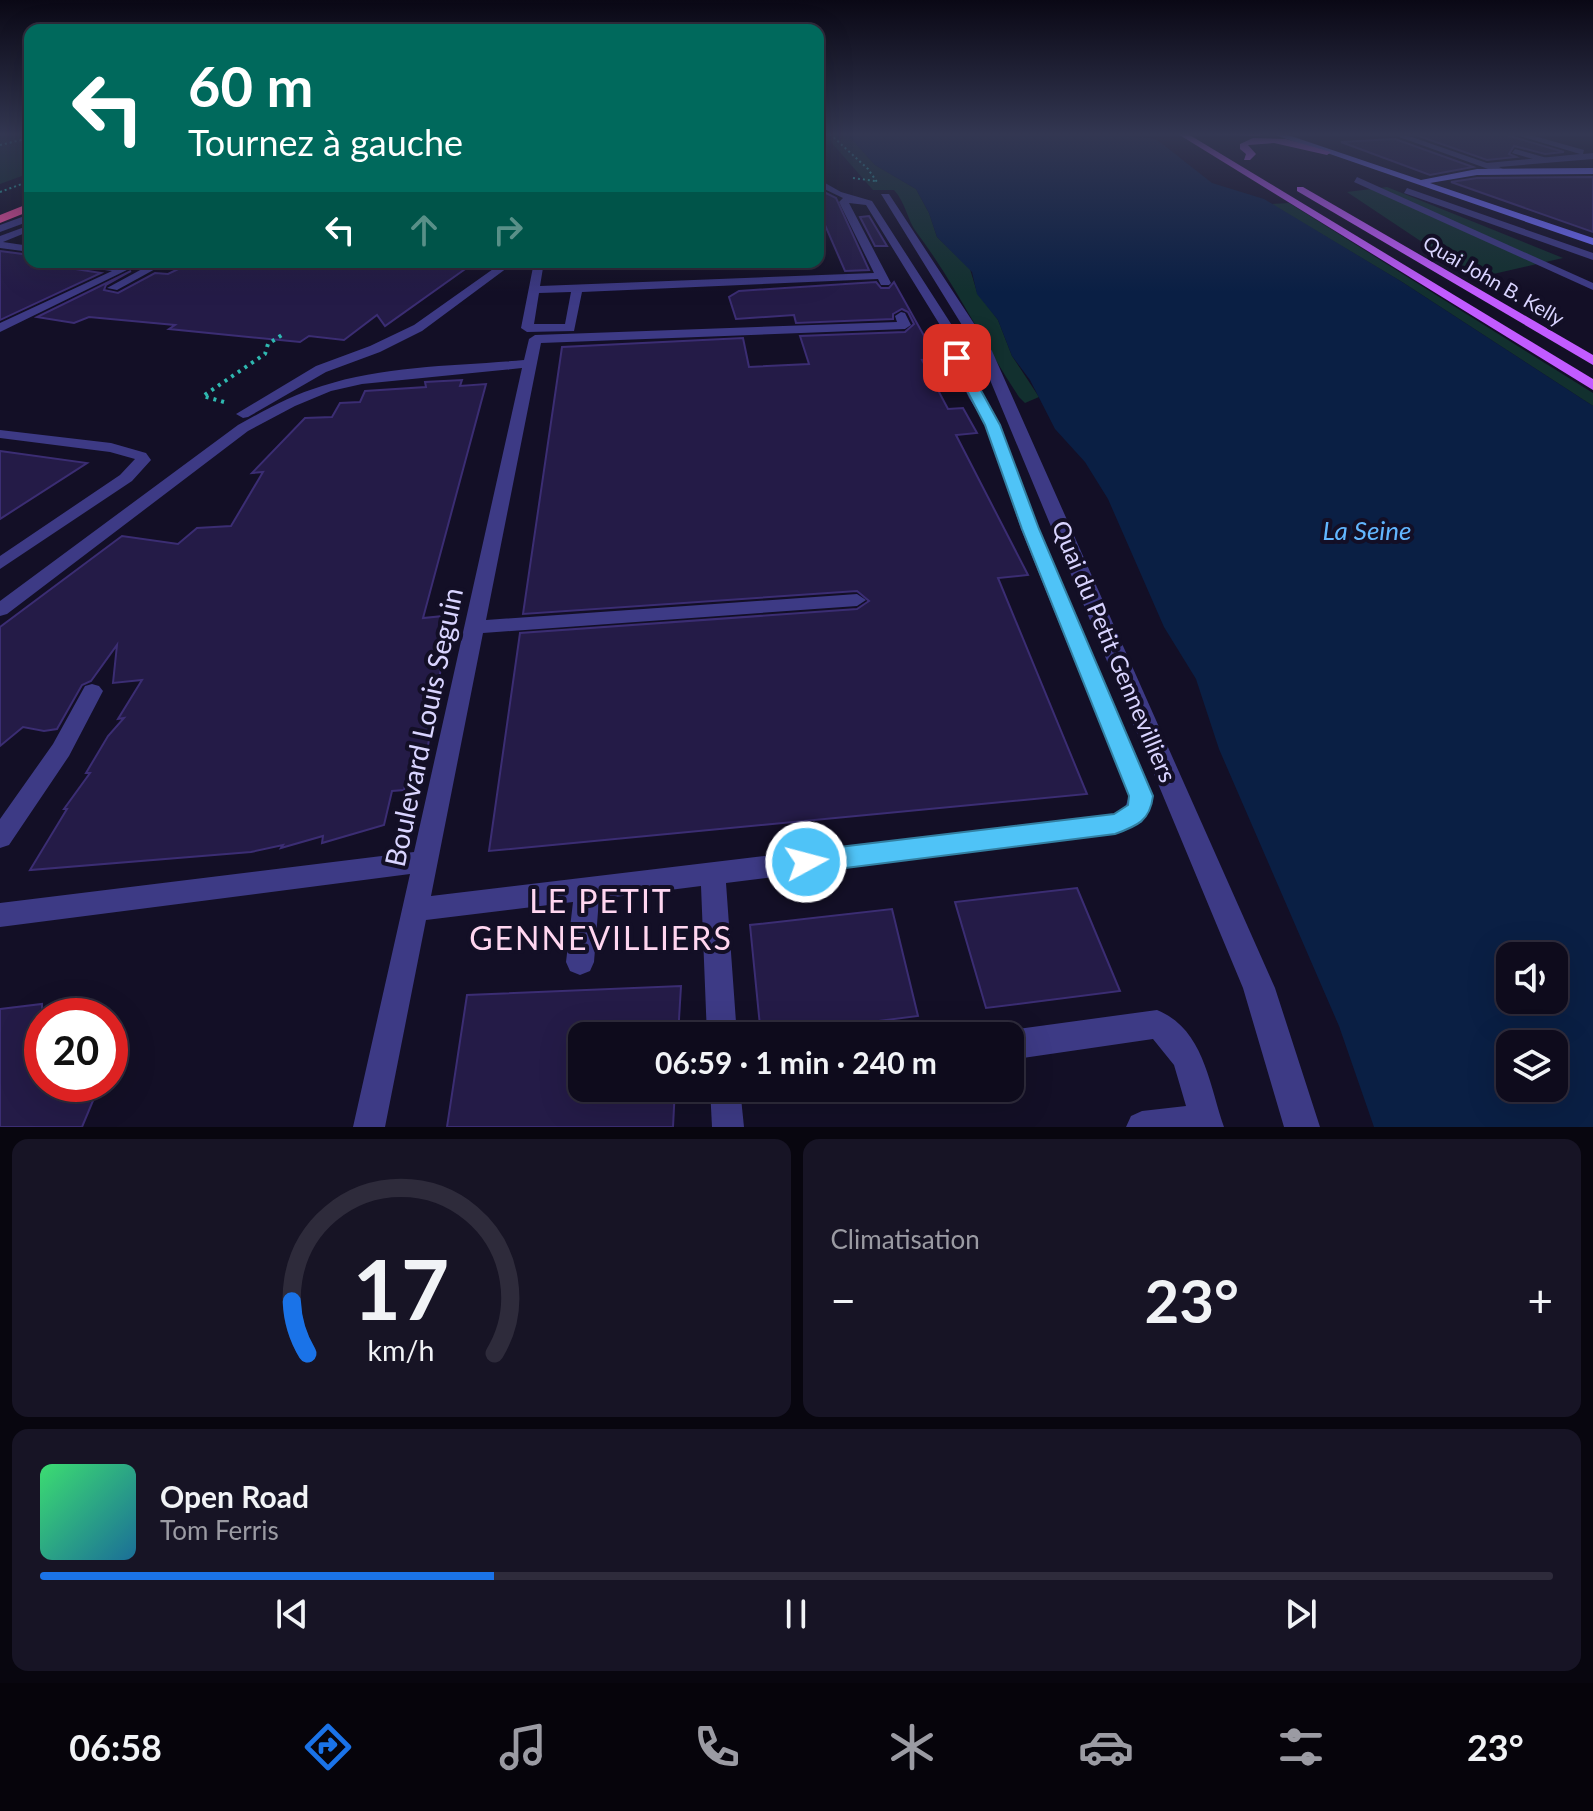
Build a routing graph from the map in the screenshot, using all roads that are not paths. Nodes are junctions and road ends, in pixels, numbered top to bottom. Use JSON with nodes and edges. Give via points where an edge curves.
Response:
{"nodes":[{"id":1,"x":825,"y":187,"type":"edge"},
{"id":2,"x":865,"y":187,"type":"edge"},
{"id":3,"x":1281,"y":187,"type":"edge"},
{"id":4,"x":1296,"y":187,"type":"edge"},
{"id":5,"x":1372,"y":187,"type":"edge"},
{"id":6,"x":1428,"y":187,"type":"edge"},
{"id":7,"x":880,"y":188,"type":"joint"},
{"id":8,"x":1399,"y":188,"type":"dead end"},
{"id":9,"x":24,"y":195,"type":"edge"},
{"id":10,"x":850,"y":198,"type":"junction"},
{"id":11,"x":0,"y":204,"type":"edge"},
{"id":12,"x":24,"y":209,"type":"edge"},
{"id":13,"x":0,"y":219,"type":"edge"},
{"id":14,"x":24,"y":219,"type":"edge"},
{"id":15,"x":0,"y":229,"type":"edge"},
{"id":16,"x":1555,"y":229,"type":"junction"},
{"id":17,"x":24,"y":231,"type":"edge"},
{"id":18,"x":1526,"y":233,"type":"junction"},
{"id":19,"x":1593,"y":242,"type":"edge"},
{"id":20,"x":0,"y":243,"type":"edge"},
{"id":21,"x":24,"y":248,"type":"edge"},
{"id":22,"x":0,"y":256,"type":"edge"},
{"id":23,"x":1593,"y":257,"type":"edge"},
{"id":24,"x":24,"y":258,"type":"edge"},
{"id":25,"x":116,"y":268,"type":"edge"},
{"id":26,"x":151,"y":268,"type":"edge"},
{"id":27,"x":502,"y":268,"type":"edge"},
{"id":28,"x":538,"y":268,"type":"edge"},
{"id":29,"x":1593,"y":287,"type":"edge"},
{"id":30,"x":577,"y":289,"type":"junction"},
{"id":31,"x":536,"y":290,"type":"junction"},
{"id":32,"x":901,"y":316,"type":"dead end"},
{"id":33,"x":0,"y":328,"type":"edge"},
{"id":34,"x":0,"y":342,"type":"edge"},
{"id":35,"x":1593,"y":361,"type":"edge"},
{"id":36,"x":530,"y":363,"type":"junction"},
{"id":37,"x":1593,"y":385,"type":"edge"},
{"id":38,"x":243,"y":414,"type":"dead end"},
{"id":39,"x":0,"y":434,"type":"edge"},
{"id":40,"x":0,"y":564,"type":"edge"},
{"id":41,"x":857,"y":600,"type":"dead end"},
{"id":42,"x":0,"y":610,"type":"edge"},
{"id":43,"x":475,"y":627,"type":"junction"},
{"id":44,"x":92,"y":691,"type":"dead end"},
{"id":45,"x":0,"y":838,"type":"edge"},
{"id":46,"x":425,"y":861,"type":"junction"},
{"id":47,"x":713,"y":873,"type":"junction"},
{"id":48,"x":587,"y":889,"type":"junction"},
{"id":49,"x":415,"y":910,"type":"junction"},
{"id":50,"x":0,"y":915,"type":"edge"},
{"id":51,"x":580,"y":962,"type":"dead end"},
{"id":52,"x":721,"y":1022,"type":"edge"},
{"id":53,"x":1024,"y":1043,"type":"edge"},
{"id":54,"x":726,"y":1102,"type":"edge"},
{"id":55,"x":1206,"y":1123,"type":"edge"},
{"id":56,"x":369,"y":1127,"type":"edge"},
{"id":57,"x":728,"y":1127,"type":"edge"},
{"id":58,"x":1142,"y":1127,"type":"edge"},
{"id":59,"x":1302,"y":1127,"type":"edge"}],
"edges":[{"from":1,"to":10,"type":"lane"},
{"from":2,"to":7,"type":"lane"},
{"from":3,"to":37,"type":"main road","name":"Quai John B. Kelly"},
{"from":4,"to":35,"type":"main road","name":"Quai John B. Kelly"},
{"from":5,"to":29,"type":"lane"},
{"from":6,"to":16,"type":"main road"},
{"from":7,"to":59,"type":"street","name":"Quai du Petit Gennevilliers","via":[[985,351],[1259,988]]},
{"from":8,"to":18,"type":"lane"},
{"from":9,"to":11,"type":"highway"},
{"from":10,"to":30,"type":"lane","via":[[844,202],[883,280],[793,275]]},
{"from":10,"to":47,"type":"lane","via":[[869,203],[949,330],[947,338],[993,425],[1030,529],[1141,796],[1140,808],[1115,824]]},
{"from":12,"to":13,"type":"highway"},
{"from":14,"to":15,"type":"street"},
{"from":16,"to":18,"type":"lane"},
{"from":16,"to":19,"type":"main road"},
{"from":17,"to":20,"type":"lane"},
{"from":18,"to":23,"type":"lane"},
{"from":20,"to":21,"type":"lane"},
{"from":22,"to":24,"type":"lane"},
{"from":25,"to":33,"type":"lane","via":[[124,269]]},
{"from":26,"to":34,"type":"lane"},
{"from":27,"to":38,"type":"lane","via":[[418,328],[321,369]]},
{"from":28,"to":31,"type":"lane"},
{"from":30,"to":31,"type":"lane"},
{"from":30,"to":31,"type":"lane","via":[[570,328],[540,330],[527,328]]},
{"from":32,"to":36,"type":"lane","name":"Boulevard Louis Seguin","via":[[905,325],[535,339]]},
{"from":36,"to":42,"type":"lane","via":[[338,386],[263,417]]},
{"from":36,"to":43,"type":"lane","name":"Boulevard Louis Seguin"},
{"from":39,"to":40,"type":"lane","via":[[111,448],[143,460],[126,478]]},
{"from":41,"to":43,"type":"lane"},
{"from":43,"to":46,"type":"lane","name":"Boulevard Louis Seguin"},
{"from":44,"to":45,"type":"lane","via":[[61,750]]},
{"from":46,"to":49,"type":"lane","name":"Boulevard Louis Seguin"},
{"from":46,"to":50,"type":"lane"},
{"from":47,"to":48,"type":"lane"},
{"from":47,"to":52,"type":"lane"},
{"from":48,"to":49,"type":"lane"},
{"from":48,"to":51,"type":"lane"},
{"from":49,"to":56,"type":"lane","name":"Boulevard Louis Seguin"},
{"from":53,"to":55,"type":"lane","via":[[1157,1024],[1171,1031],[1184,1048]]},
{"from":54,"to":57,"type":"lane"},
{"from":55,"to":58,"type":"lane"}]}
